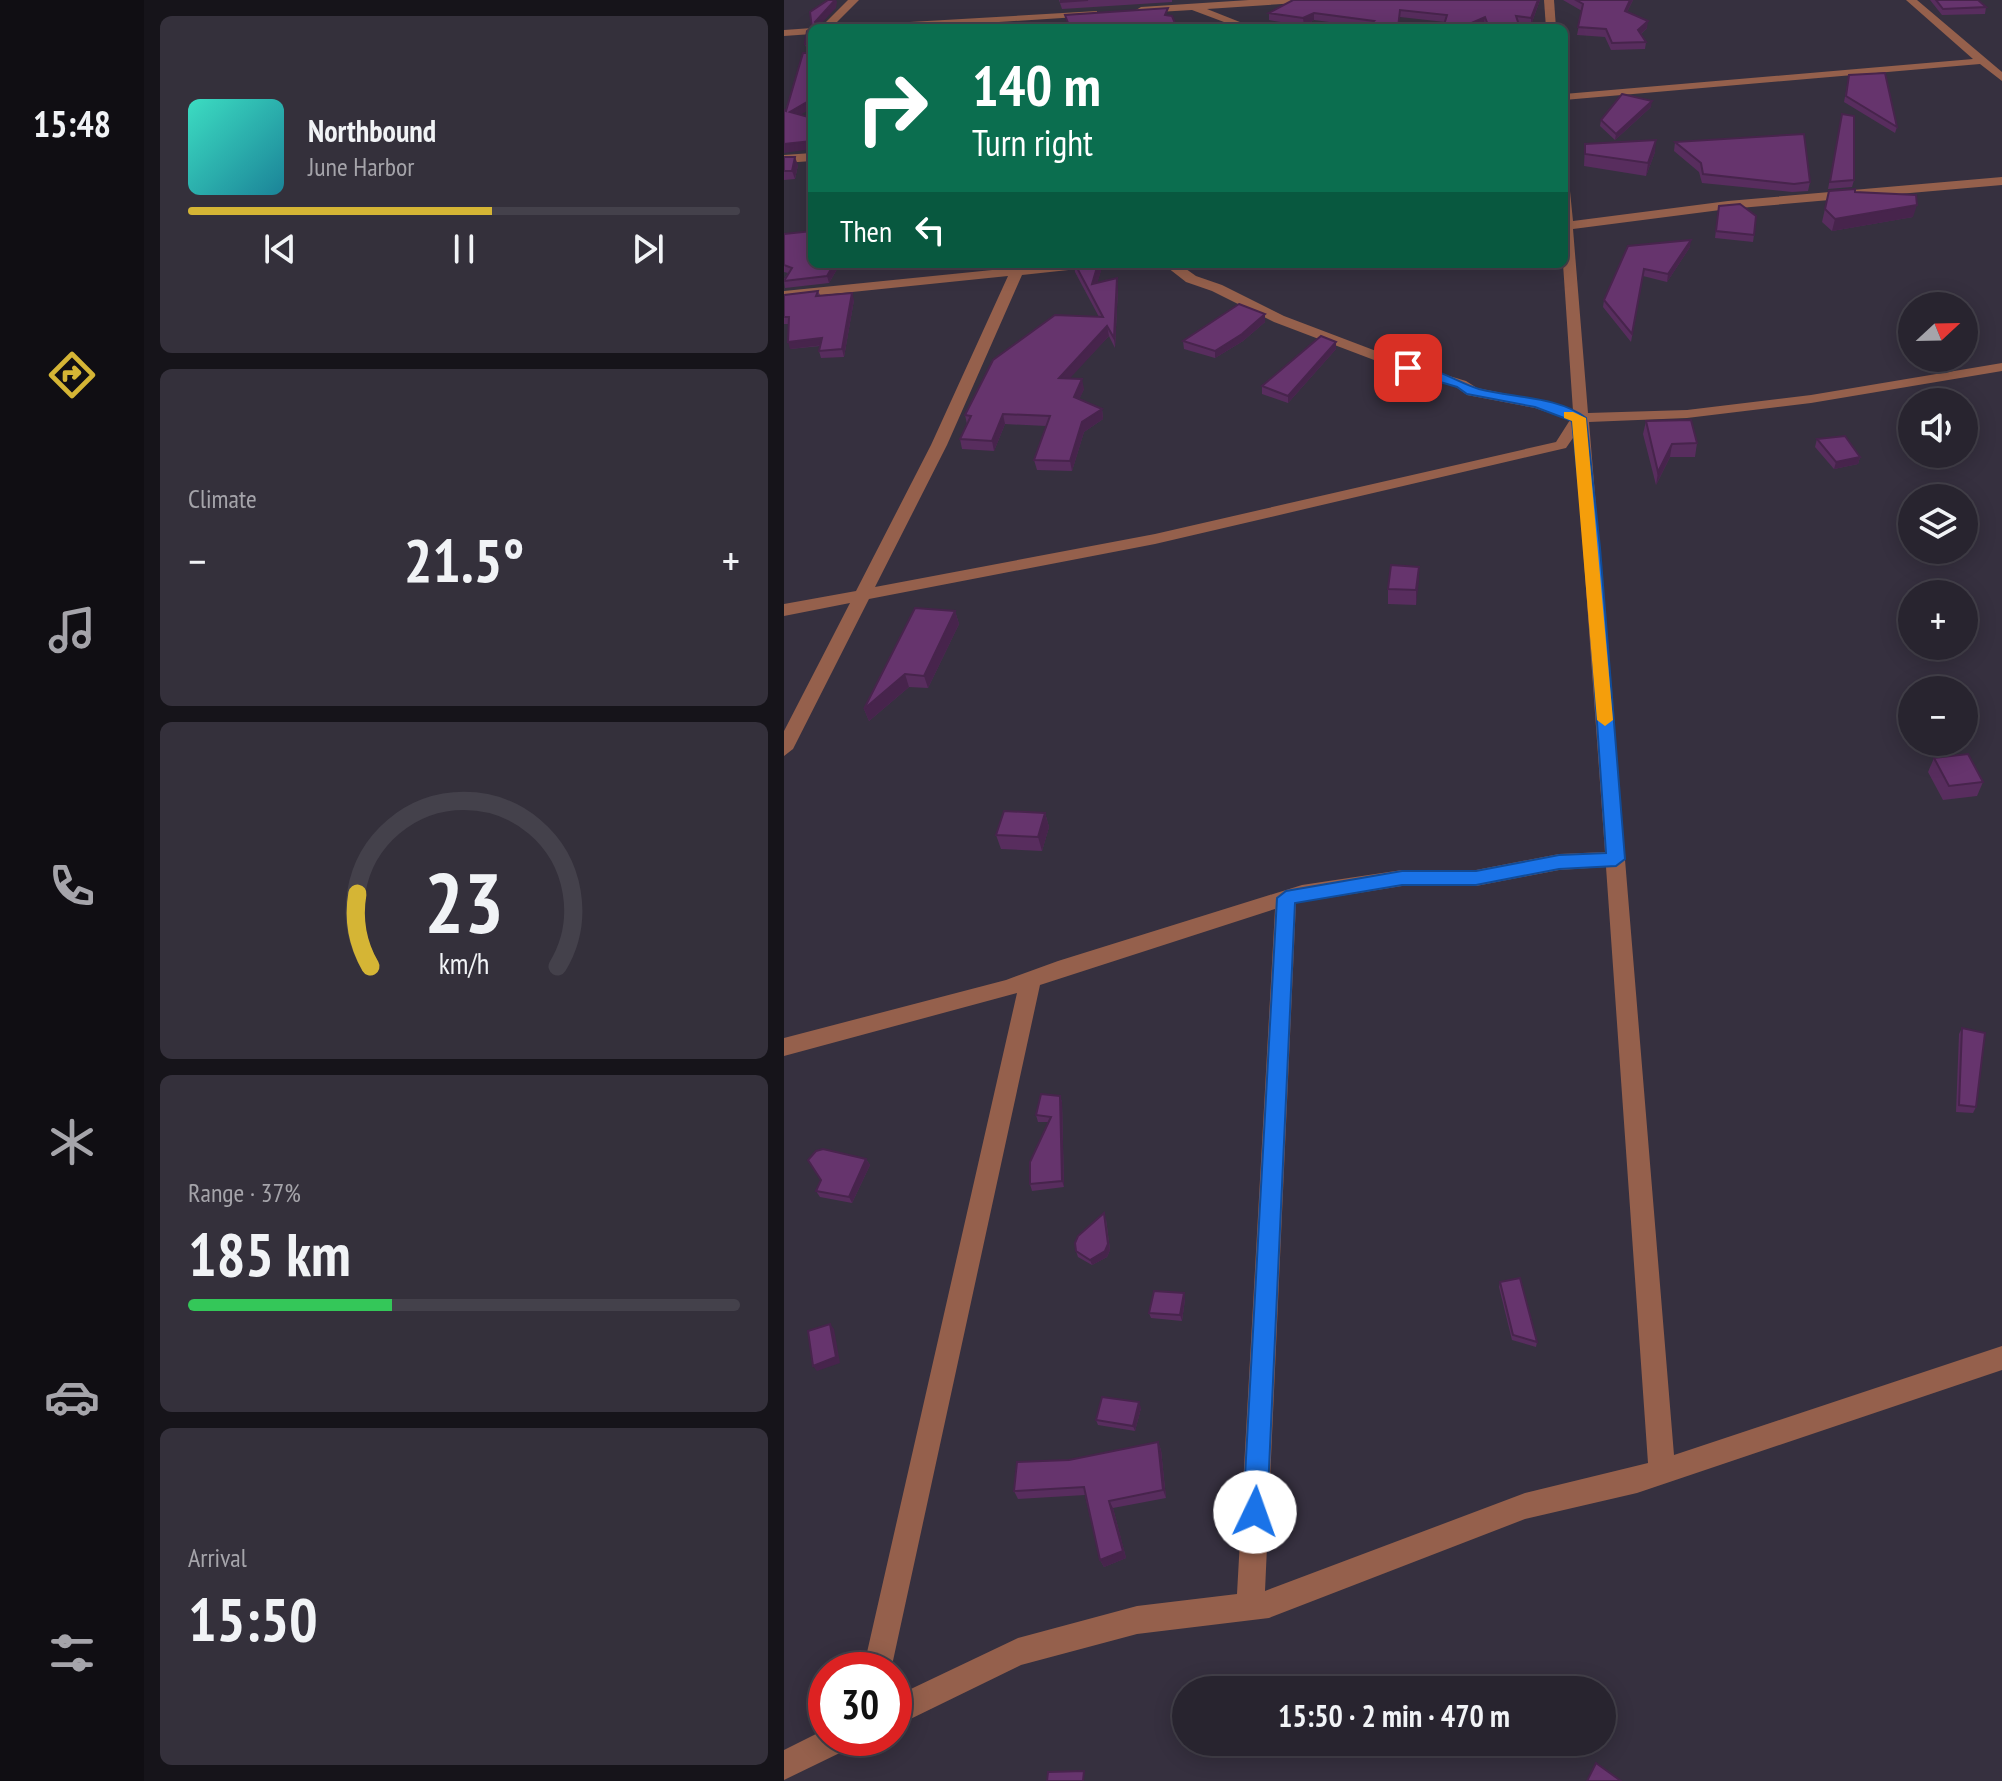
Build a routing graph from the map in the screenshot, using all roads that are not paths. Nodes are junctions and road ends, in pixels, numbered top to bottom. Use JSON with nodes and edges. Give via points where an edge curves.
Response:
{"nodes":[{"id":1,"x":854,"y":0,"type":"edge"},
{"id":2,"x":1297,"y":0,"type":"edge"},
{"id":3,"x":1549,"y":0,"type":"edge"},
{"id":4,"x":1911,"y":0,"type":"edge"},
{"id":5,"x":1192,"y":3,"type":"edge"},
{"id":6,"x":1126,"y":11,"type":"edge"},
{"id":7,"x":1111,"y":12,"type":"edge"},
{"id":8,"x":1182,"y":17,"type":"dead end"},
{"id":9,"x":829,"y":24,"type":"edge"},
{"id":10,"x":921,"y":24,"type":"edge"},
{"id":11,"x":1241,"y":24,"type":"edge"},
{"id":12,"x":1551,"y":24,"type":"edge"},
{"id":13,"x":808,"y":31,"type":"edge"},
{"id":14,"x":784,"y":33,"type":"edge"},
{"id":15,"x":1982,"y":61,"type":"junction"},
{"id":16,"x":2002,"y":78,"type":"edge"},
{"id":17,"x":1568,"y":97,"type":"edge"},
{"id":18,"x":808,"y":157,"type":"edge"},
{"id":19,"x":784,"y":159,"type":"edge"},
{"id":20,"x":2002,"y":181,"type":"edge"},
{"id":21,"x":1568,"y":225,"type":"edge"},
{"id":22,"x":1568,"y":266,"type":"edge"},
{"id":23,"x":1011,"y":268,"type":"edge"},
{"id":24,"x":1019,"y":268,"type":"edge"},
{"id":25,"x":1176,"y":268,"type":"edge"},
{"id":26,"x":784,"y":295,"type":"edge"},
{"id":27,"x":2002,"y":367,"type":"edge"},
{"id":28,"x":1579,"y":418,"type":"junction"},
{"id":29,"x":862,"y":596,"type":"junction"},
{"id":30,"x":784,"y":610,"type":"edge"},
{"id":31,"x":784,"y":749,"type":"edge"},
{"id":32,"x":1616,"y":859,"type":"junction"},
{"id":33,"x":1286,"y":898,"type":"junction"},
{"id":34,"x":1031,"y":979,"type":"junction"},
{"id":35,"x":784,"y":1047,"type":"edge"},
{"id":36,"x":2002,"y":1358,"type":"edge"},
{"id":37,"x":1662,"y":1472,"type":"junction"},
{"id":38,"x":1250,"y":1606,"type":"junction"},
{"id":39,"x":881,"y":1652,"type":"edge"},
{"id":40,"x":912,"y":1703,"type":"edge"},
{"id":41,"x":808,"y":1753,"type":"edge"},
{"id":42,"x":784,"y":1765,"type":"edge"}],
"edges":[{"from":1,"to":9,"type":"street"},
{"from":2,"to":5,"type":"street"},
{"from":3,"to":12,"type":"street"},
{"from":4,"to":15,"type":"street"},
{"from":5,"to":6,"type":"street"},
{"from":5,"to":8,"type":"street"},
{"from":5,"to":11,"type":"street"},
{"from":7,"to":10,"type":"street"},
{"from":13,"to":14,"type":"street"},
{"from":15,"to":16,"type":"street"},
{"from":15,"to":17,"type":"street"},
{"from":18,"to":19,"type":"street"},
{"from":20,"to":21,"type":"street"},
{"from":22,"to":28,"type":"street"},
{"from":23,"to":26,"type":"street"},
{"from":24,"to":29,"type":"street","via":[[939,445]]},
{"from":25,"to":28,"type":"street","via":[[1279,319],[1472,392]]},
{"from":27,"to":28,"type":"street","via":[[1780,403],[1687,414]]},
{"from":28,"to":29,"type":"street","via":[[1561,445],[1155,539]]},
{"from":28,"to":32,"type":"street"},
{"from":29,"to":30,"type":"street"},
{"from":29,"to":31,"type":"street"},
{"from":32,"to":33,"type":"street","via":[[1559,862],[1476,878],[1402,878]]},
{"from":32,"to":37,"type":"street"},
{"from":33,"to":34,"type":"street"},
{"from":33,"to":38,"type":"street"},
{"from":34,"to":35,"type":"street"},
{"from":34,"to":39,"type":"street"},
{"from":36,"to":37,"type":"street"},
{"from":37,"to":38,"type":"street","via":[[1525,1506],[1269,1604]]},
{"from":38,"to":40,"type":"street","via":[[1137,1620],[1018,1652]]},
{"from":41,"to":42,"type":"street"}]}
